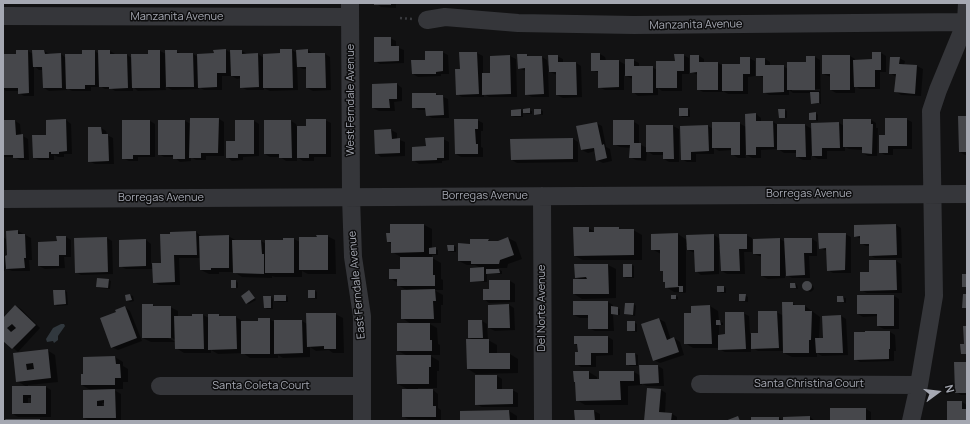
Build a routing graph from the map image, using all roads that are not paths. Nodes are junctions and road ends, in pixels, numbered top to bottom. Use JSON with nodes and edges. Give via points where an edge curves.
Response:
{"nodes":[{"id":1,"x":967,"y":3,"type":"edge"},
{"id":2,"x":350,"y":10,"type":"edge"},
{"id":3,"x":3,"y":16,"type":"edge"},
{"id":4,"x":427,"y":20,"type":"dead end"},
{"id":5,"x":966,"y":22,"type":"edge"},
{"id":6,"x":932,"y":194,"type":"junction"},
{"id":7,"x":967,"y":194,"type":"edge"},
{"id":8,"x":542,"y":196,"type":"junction"},
{"id":9,"x":351,"y":197,"type":"junction"},
{"id":10,"x":3,"y":199,"type":"edge"},
{"id":11,"x":700,"y":384,"type":"dead end"},
{"id":12,"x":919,"y":385,"type":"junction"},
{"id":13,"x":160,"y":386,"type":"dead end"},
{"id":14,"x":362,"y":386,"type":"junction"},
{"id":15,"x":362,"y":421,"type":"edge"},
{"id":16,"x":543,"y":421,"type":"edge"},
{"id":17,"x":911,"y":421,"type":"edge"}],
"edges":[{"from":1,"to":5,"type":"street"},
{"from":2,"to":3,"type":"street","name":"Manzanita Avenue"},
{"from":2,"to":9,"type":"street","name":"West Ferndale Avenue"},
{"from":4,"to":5,"type":"street","name":"Manzanita Avenue","via":[[445,17],[518,23],[634,26]]},
{"from":5,"to":6,"type":"street","via":[[931,111]]},
{"from":6,"to":7,"type":"street","name":"Borregas Avenue"},
{"from":6,"to":8,"type":"street","name":"Borregas Avenue"},
{"from":6,"to":12,"type":"street","via":[[934,296]]},
{"from":8,"to":9,"type":"street","name":"Borregas Avenue"},
{"from":8,"to":16,"type":"street","name":"Del Norte Avenue"},
{"from":9,"to":10,"type":"street","name":"Borregas Avenue"},
{"from":9,"to":14,"type":"street","name":"East Ferndale Avenue","via":[[353,257],[362,316]]},
{"from":11,"to":12,"type":"street","name":"Santa Christina Court"},
{"from":12,"to":17,"type":"street"},
{"from":13,"to":14,"type":"street","name":"Santa Coleta Court"},
{"from":14,"to":15,"type":"street","name":"East Ferndale Avenue"}]}
